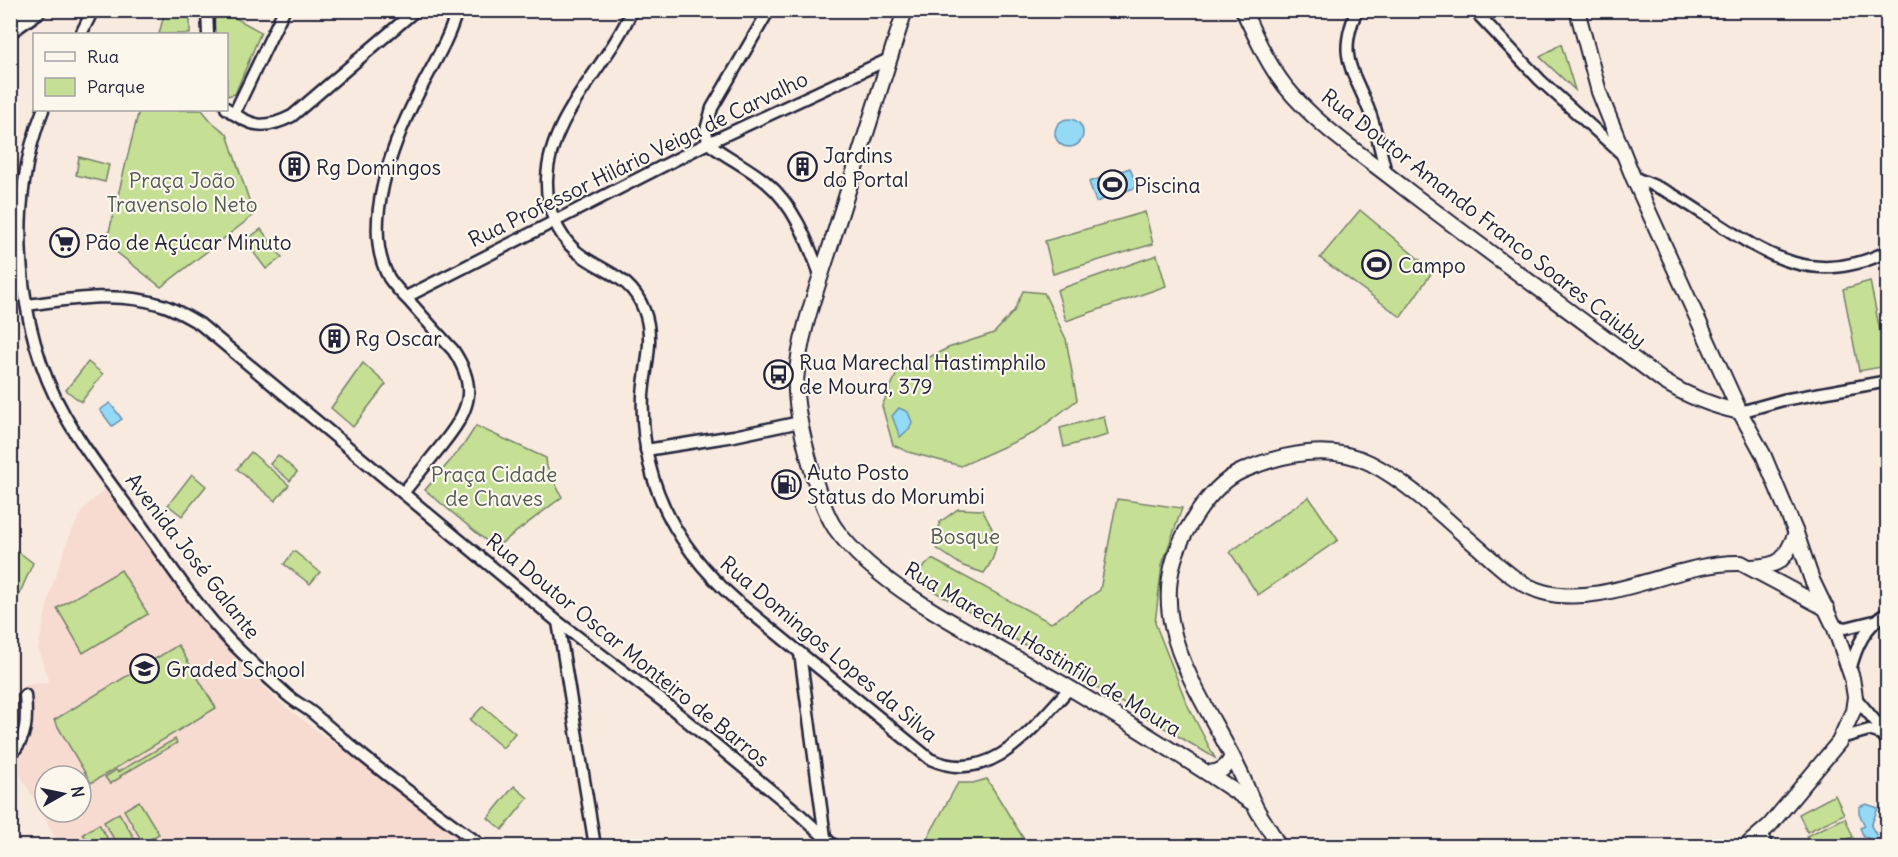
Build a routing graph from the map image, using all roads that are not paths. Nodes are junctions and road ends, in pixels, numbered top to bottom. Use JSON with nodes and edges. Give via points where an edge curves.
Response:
{"nodes":[{"id":1,"x":38,"y":10,"type":"edge"},
{"id":2,"x":84,"y":10,"type":"edge"},
{"id":3,"x":93,"y":10,"type":"edge"},
{"id":4,"x":207,"y":10,"type":"edge"},
{"id":5,"x":284,"y":10,"type":"edge"},
{"id":6,"x":416,"y":10,"type":"edge"},
{"id":7,"x":457,"y":10,"type":"edge"},
{"id":8,"x":632,"y":10,"type":"edge"},
{"id":9,"x":770,"y":10,"type":"edge"},
{"id":10,"x":905,"y":10,"type":"edge"},
{"id":11,"x":1357,"y":10,"type":"edge"},
{"id":12,"x":1474,"y":10,"type":"edge"},
{"id":13,"x":1577,"y":10,"type":"edge"},
{"id":14,"x":1248,"y":14,"type":"edge"},
{"id":15,"x":10,"y":30,"type":"edge"},
{"id":16,"x":83,"y":31,"type":"edge"},
{"id":17,"x":208,"y":33,"type":"edge"},
{"id":18,"x":889,"y":59,"type":"junction"},
{"id":19,"x":43,"y":111,"type":"edge"},
{"id":20,"x":230,"y":111,"type":"edge"},
{"id":21,"x":708,"y":143,"type":"junction"},
{"id":22,"x":1625,"y":157,"type":"junction"},
{"id":23,"x":1386,"y":173,"type":"junction"},
{"id":24,"x":1633,"y":177,"type":"junction"},
{"id":25,"x":554,"y":221,"type":"junction"},
{"id":26,"x":1887,"y":251,"type":"edge"},
{"id":27,"x":821,"y":277,"type":"junction"},
{"id":28,"x":406,"y":297,"type":"junction"},
{"id":29,"x":27,"y":305,"type":"junction"},
{"id":30,"x":1887,"y":381,"type":"edge"},
{"id":31,"x":1740,"y":412,"type":"junction"},
{"id":32,"x":800,"y":422,"type":"junction"},
{"id":33,"x":646,"y":450,"type":"junction"},
{"id":34,"x":402,"y":494,"type":"junction"},
{"id":35,"x":1796,"y":533,"type":"junction"},
{"id":36,"x":1752,"y":567,"type":"junction"},
{"id":37,"x":1827,"y":609,"type":"junction"},
{"id":38,"x":1887,"y":612,"type":"edge"},
{"id":39,"x":1874,"y":621,"type":"junction"},
{"id":40,"x":558,"y":622,"type":"junction"},
{"id":41,"x":1834,"y":626,"type":"junction"},
{"id":42,"x":800,"y":653,"type":"junction"},
{"id":43,"x":1850,"y":671,"type":"junction"},
{"id":44,"x":1070,"y":688,"type":"junction"},
{"id":45,"x":25,"y":695,"type":"dead end"},
{"id":46,"x":1855,"y":697,"type":"junction"},
{"id":47,"x":1841,"y":738,"type":"junction"},
{"id":48,"x":1886,"y":740,"type":"edge"},
{"id":49,"x":10,"y":755,"type":"edge"},
{"id":50,"x":1232,"y":756,"type":"junction"},
{"id":51,"x":1208,"y":773,"type":"junction"},
{"id":52,"x":1254,"y":804,"type":"junction"},
{"id":53,"x":1763,"y":831,"type":"junction"},
{"id":54,"x":825,"y":839,"type":"junction"},
{"id":55,"x":482,"y":846,"type":"edge"},
{"id":56,"x":595,"y":846,"type":"edge"},
{"id":57,"x":834,"y":846,"type":"edge"},
{"id":58,"x":1278,"y":846,"type":"edge"},
{"id":59,"x":1746,"y":846,"type":"edge"},
{"id":60,"x":1766,"y":846,"type":"edge"}],
"edges":[{"from":1,"to":15,"type":"main road"},
{"from":2,"to":16,"type":"street"},
{"from":3,"to":16,"type":"street"},
{"from":4,"to":17,"type":"street"},
{"from":5,"to":20,"type":"street"},
{"from":6,"to":20,"type":"street","via":[[292,116],[264,125]]},
{"from":7,"to":28,"type":"street","via":[[448,38],[400,133],[380,205],[379,250],[391,280]]},
{"from":8,"to":25,"type":"street","name":"Rua Domingos Lopes da Silva","via":[[557,135],[547,180]]},
{"from":9,"to":21,"type":"street","via":[[712,108],[706,130]]},
{"from":10,"to":18,"type":"street","name":"Rua Marechal Hastinfilo de Moura"},
{"from":11,"to":23,"type":"street","via":[[1347,37],[1349,62],[1369,112]]},
{"from":12,"to":22,"type":"street","via":[[1540,80]]},
{"from":13,"to":22,"type":"street","via":[[1599,92]]},
{"from":14,"to":23,"type":"street","name":"Rua Doutor Amando Franco Soares Caiuby","via":[[1258,43],[1285,86],[1336,136]]},
{"from":18,"to":21,"type":"street","name":"Rua Professor Hilário Veiga de Carvalho"},
{"from":18,"to":27,"type":"street","name":"Rua Marechal Hastinfilo de Moura"},
{"from":19,"to":29,"type":"street","name":"Avenida José Galante","via":[[34,131],[23,190],[22,278]]},
{"from":21,"to":25,"type":"street","name":"Rua Professor Hilário Veiga de Carvalho"},
{"from":21,"to":27,"type":"street","via":[[778,194],[791,210]]},
{"from":22,"to":24,"type":"street"},
{"from":23,"to":31,"type":"street","name":"Rua Doutor Amando Franco Soares Caiuby","via":[[1663,381],[1711,404]]},
{"from":24,"to":26,"type":"street","via":[[1674,195],[1784,261],[1813,268],[1835,267],[1855,264]]},
{"from":24,"to":31,"type":"street"},
{"from":25,"to":28,"type":"street","name":"Rua Professor Hilário Veiga de Carvalho"},
{"from":25,"to":33,"type":"street","name":"Rua Domingos Lopes da Silva","via":[[578,252],[625,281],[643,308],[650,341],[643,402]]},
{"from":27,"to":32,"type":"street","name":"Rua Marechal Hastinfilo de Moura","via":[[796,384]]},
{"from":28,"to":34,"type":"street","via":[[462,362],[468,390],[460,421]]},
{"from":29,"to":34,"type":"street","name":"Rua Doutor Oscar Monteiro de Barros","via":[[85,298],[132,299],[182,313]]},
{"from":29,"to":55,"type":"street","name":"Avenida José Galante","via":[[45,375],[67,419],[148,535],[230,641],[288,696]]},
{"from":30,"to":31,"type":"street"},
{"from":31,"to":35,"type":"street","via":[[1763,454]]},
{"from":32,"to":33,"type":"street"},
{"from":32,"to":44,"type":"street","name":"Rua Marechal Hastinfilo de Moura","via":[[825,507],[835,528],[866,561],[900,589],[943,616]]},
{"from":33,"to":42,"type":"street","name":"Rua Domingos Lopes da Silva","via":[[663,506],[687,548],[718,584]]},
{"from":34,"to":40,"type":"street","name":"Rua Doutor Oscar Monteiro de Barros"},
{"from":35,"to":36,"type":"street","via":[[1785,556],[1771,565]]},
{"from":35,"to":37,"type":"street"},
{"from":36,"to":37,"type":"street"},
{"from":36,"to":50,"type":"street","via":[[1741,563],[1705,566],[1578,596],[1541,591],[1516,579],[1409,488],[1356,457],[1316,452],[1264,462],[1238,473],[1203,502],[1175,555],[1168,597],[1181,658]]},
{"from":37,"to":41,"type":"street"},
{"from":38,"to":39,"type":"street"},
{"from":39,"to":41,"type":"street","via":[[1846,628]]},
{"from":39,"to":43,"type":"street","via":[[1859,642]]},
{"from":40,"to":54,"type":"street","name":"Rua Doutor Oscar Monteiro de Barros","via":[[664,702]]},
{"from":40,"to":56,"type":"street"},
{"from":41,"to":43,"type":"street"},
{"from":42,"to":44,"type":"street","name":"Rua Domingos Lopes da Silva","via":[[930,759],[950,767],[975,766],[998,757]]},
{"from":42,"to":54,"type":"street"},
{"from":43,"to":46,"type":"street"},
{"from":44,"to":51,"type":"street","name":"Rua Marechal Hastinfilo de Moura"},
{"from":45,"to":49,"type":"street","via":[[25,733]]},
{"from":46,"to":47,"type":"street"},
{"from":46,"to":48,"type":"street"},
{"from":47,"to":48,"type":"street","via":[[1869,730]]},
{"from":47,"to":53,"type":"street"},
{"from":50,"to":51,"type":"street","via":[[1224,768]]},
{"from":50,"to":52,"type":"street"},
{"from":51,"to":52,"type":"street","name":"Rua Marechal Hastinfilo de Moura"},
{"from":52,"to":58,"type":"street"},
{"from":53,"to":59,"type":"street"},
{"from":53,"to":60,"type":"street"},
{"from":54,"to":57,"type":"street","name":"Rua Doutor Oscar Monteiro de Barros"}]}
